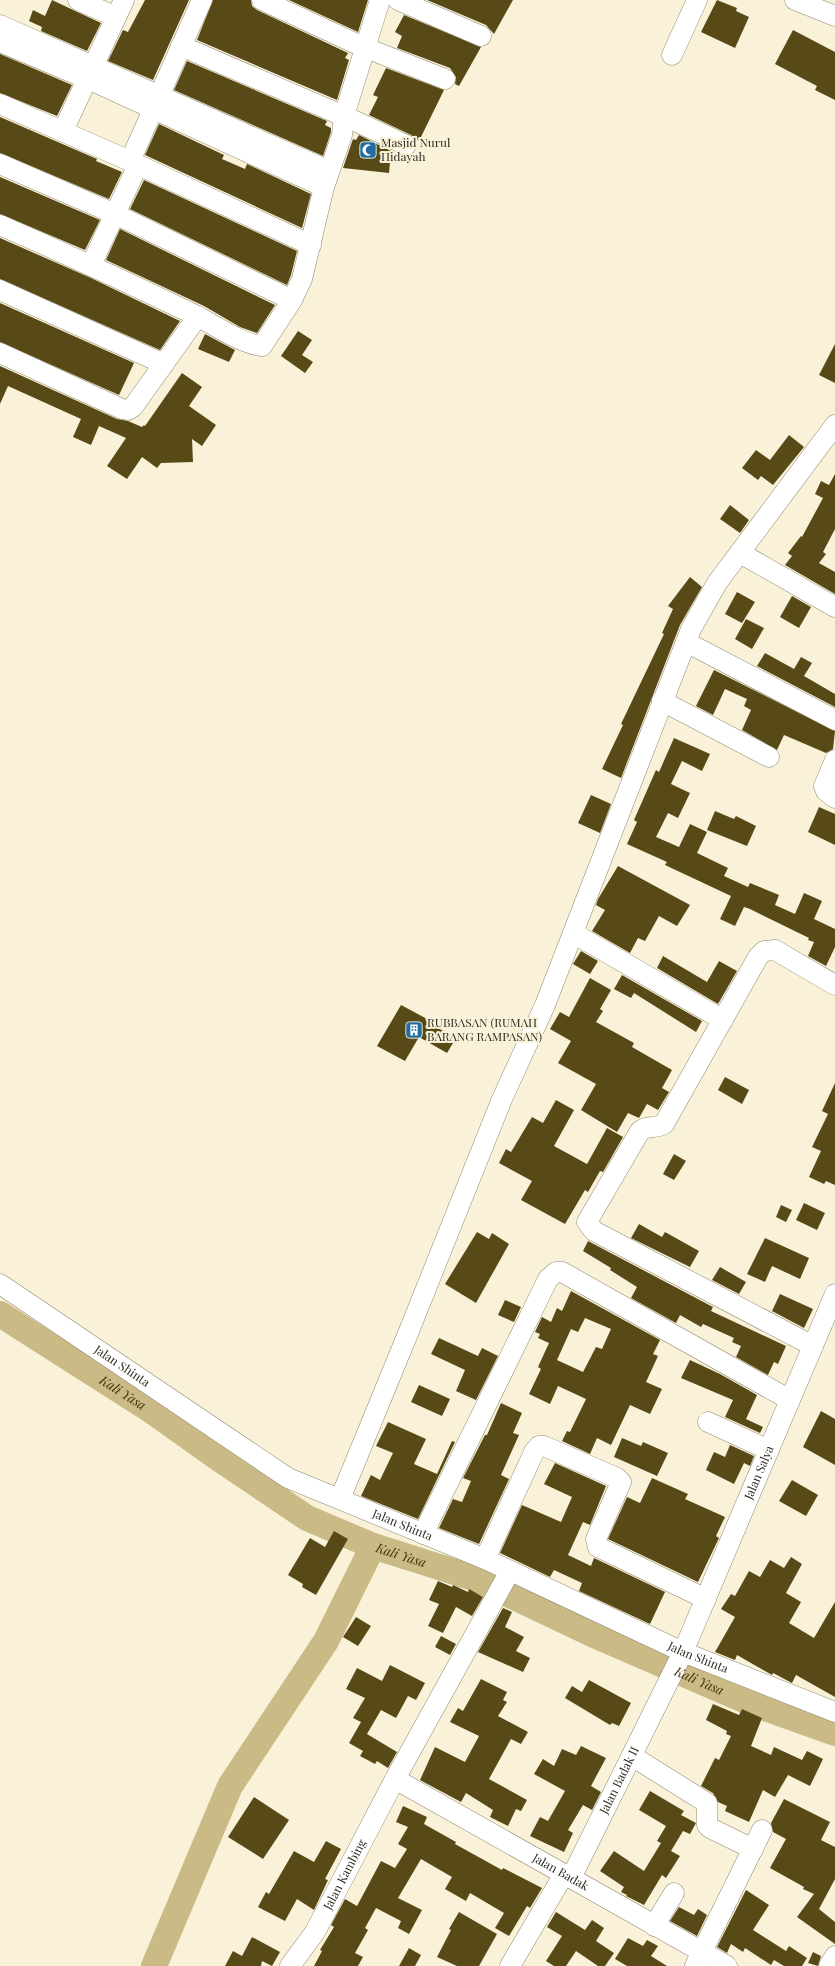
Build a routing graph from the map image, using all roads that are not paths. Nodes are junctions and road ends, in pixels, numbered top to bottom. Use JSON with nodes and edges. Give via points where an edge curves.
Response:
{"nodes":[{"id":1,"x":78,"y":0,"type":"edge"},
{"id":2,"x":202,"y":0,"type":"edge"},
{"id":3,"x":262,"y":0,"type":"edge"},
{"id":4,"x":380,"y":0,"type":"edge"},
{"id":5,"x":390,"y":0,"type":"edge"},
{"id":6,"x":398,"y":0,"type":"edge"},
{"id":7,"x":697,"y":0,"type":"edge"},
{"id":8,"x":795,"y":0,"type":"edge"},
{"id":9,"x":120,"y":9,"type":"edge"},
{"id":10,"x":835,"y":16,"type":"edge"},
{"id":11,"x":0,"y":25,"type":"edge"},
{"id":12,"x":481,"y":36,"type":"dead end"},
{"id":13,"x":0,"y":42,"type":"edge"},
{"id":14,"x":181,"y":46,"type":"junction"},
{"id":15,"x":370,"y":50,"type":"junction"},
{"id":16,"x":672,"y":54,"type":"dead end"},
{"id":17,"x":91,"y":72,"type":"junction"},
{"id":18,"x":445,"y":79,"type":"dead end"},
{"id":19,"x":156,"y":103,"type":"junction"},
{"id":20,"x":0,"y":104,"type":"edge"},
{"id":21,"x":346,"y":124,"type":"junction"},
{"id":22,"x":63,"y":131,"type":"junction"},
{"id":23,"x":406,"y":145,"type":"dead end"},
{"id":24,"x":134,"y":163,"type":"junction"},
{"id":25,"x":0,"y":164,"type":"edge"},
{"id":26,"x":327,"y":179,"type":"junction"},
{"id":27,"x":115,"y":214,"type":"junction"},
{"id":28,"x":0,"y":225,"type":"edge"},
{"id":29,"x":311,"y":246,"type":"junction"},
{"id":30,"x":91,"y":265,"type":"junction"},
{"id":31,"x":0,"y":290,"type":"edge"},
{"id":32,"x":292,"y":300,"type":"junction"},
{"id":33,"x":198,"y":316,"type":"junction"},
{"id":34,"x":0,"y":352,"type":"edge"},
{"id":35,"x":164,"y":364,"type":"junction"},
{"id":36,"x":835,"y":425,"type":"edge"},
{"id":37,"x":740,"y":553,"type":"junction"},
{"id":38,"x":835,"y":608,"type":"edge"},
{"id":39,"x":686,"y":642,"type":"junction"},
{"id":40,"x":662,"y":701,"type":"junction"},
{"id":41,"x":835,"y":720,"type":"edge"},
{"id":42,"x":769,"y":757,"type":"dead end"},
{"id":43,"x":835,"y":760,"type":"edge"},
{"id":44,"x":835,"y":798,"type":"edge"},
{"id":45,"x":573,"y":933,"type":"junction"},
{"id":46,"x":835,"y":985,"type":"edge"},
{"id":47,"x":723,"y":1020,"type":"junction"},
{"id":48,"x":0,"y":1284,"type":"edge"},
{"id":49,"x":834,"y":1299,"type":"edge"},
{"id":50,"x":813,"y":1346,"type":"junction"},
{"id":51,"x":790,"y":1400,"type":"junction"},
{"id":52,"x":708,"y":1422,"type":"dead end"},
{"id":53,"x":769,"y":1450,"type":"junction"},
{"id":54,"x":340,"y":1499,"type":"junction"},
{"id":55,"x":423,"y":1534,"type":"junction"},
{"id":56,"x":485,"y":1559,"type":"junction"},
{"id":57,"x":509,"y":1572,"type":"junction"},
{"id":58,"x":706,"y":1599,"type":"junction"},
{"id":59,"x":681,"y":1657,"type":"junction"},
{"id":60,"x":835,"y":1712,"type":"edge"},
{"id":61,"x":632,"y":1756,"type":"junction"},
{"id":62,"x":395,"y":1779,"type":"junction"},
{"id":63,"x":762,"y":1830,"type":"dead end"},
{"id":64,"x":753,"y":1848,"type":"junction"},
{"id":65,"x":568,"y":1876,"type":"junction"},
{"id":66,"x":674,"y":1893,"type":"dead end"},
{"id":67,"x":654,"y":1926,"type":"junction"},
{"id":68,"x":835,"y":1956,"type":"edge"},
{"id":69,"x":699,"y":1960,"type":"edge"},
{"id":70,"x":290,"y":1966,"type":"edge"},
{"id":71,"x":510,"y":1966,"type":"edge"},
{"id":72,"x":727,"y":1966,"type":"edge"},
{"id":73,"x":829,"y":1966,"type":"edge"}],
"edges":[{"from":1,"to":9,"type":"street"},
{"from":2,"to":14,"type":"street"},
{"from":3,"to":15,"type":"street"},
{"from":4,"to":15,"type":"street"},
{"from":5,"to":15,"type":"street"},
{"from":6,"to":12,"type":"street"},
{"from":7,"to":16,"type":"street"},
{"from":8,"to":10,"type":"street"},
{"from":9,"to":17,"type":"street"},
{"from":11,"to":17,"type":"street"},
{"from":13,"to":17,"type":"street"},
{"from":14,"to":19,"type":"street"},
{"from":14,"to":21,"type":"street"},
{"from":15,"to":18,"type":"street"},
{"from":15,"to":21,"type":"street"},
{"from":17,"to":19,"type":"street"},
{"from":17,"to":22,"type":"street"},
{"from":19,"to":24,"type":"street"},
{"from":19,"to":26,"type":"street"},
{"from":20,"to":22,"type":"street"},
{"from":21,"to":23,"type":"street"},
{"from":21,"to":26,"type":"street"},
{"from":22,"to":24,"type":"street"},
{"from":24,"to":27,"type":"street"},
{"from":24,"to":29,"type":"street"},
{"from":25,"to":27,"type":"street"},
{"from":26,"to":29,"type":"street"},
{"from":27,"to":30,"type":"street"},
{"from":27,"to":32,"type":"street"},
{"from":28,"to":30,"type":"street"},
{"from":29,"to":32,"type":"street","via":[[302,278]]},
{"from":30,"to":33,"type":"street"},
{"from":31,"to":35,"type":"street"},
{"from":32,"to":33,"type":"street","via":[[262,346],[252,345]]},
{"from":33,"to":35,"type":"street"},
{"from":34,"to":35,"type":"street","via":[[128,410],[133,407]]},
{"from":36,"to":37,"type":"street"},
{"from":37,"to":38,"type":"street"},
{"from":37,"to":39,"type":"street","via":[[701,609]]},
{"from":39,"to":40,"type":"street"},
{"from":39,"to":41,"type":"street"},
{"from":40,"to":42,"type":"street"},
{"from":40,"to":45,"type":"street"},
{"from":43,"to":44,"type":"street","via":[[824,786]]},
{"from":45,"to":47,"type":"street"},
{"from":45,"to":54,"type":"street","via":[[545,1005],[502,1098]]},
{"from":46,"to":47,"type":"street","via":[[769,949],[758,957]]},
{"from":47,"to":50,"type":"street","via":[[664,1124],[640,1131],[587,1222],[588,1226]]},
{"from":48,"to":54,"type":"street","name":"Jalan Shinta","via":[[288,1478]]},
{"from":49,"to":50,"type":"street","name":"Jalan Salya"},
{"from":50,"to":51,"type":"street","name":"Jalan Salya"},
{"from":51,"to":53,"type":"street","name":"Jalan Salya"},
{"from":51,"to":55,"type":"street","via":[[562,1272],[556,1272],[548,1279]]},
{"from":52,"to":53,"type":"street"},
{"from":53,"to":58,"type":"street","name":"Jalan Salya"},
{"from":54,"to":55,"type":"street","name":"Jalan Shinta"},
{"from":55,"to":56,"type":"street","name":"Jalan Shinta"},
{"from":56,"to":57,"type":"street","name":"Jalan Shinta"},
{"from":56,"to":58,"type":"street","via":[[534,1452],[538,1447],[544,1446],[620,1481],[620,1487],[596,1539],[598,1547]]},
{"from":57,"to":59,"type":"street","name":"Jalan Shinta"},
{"from":57,"to":62,"type":"street","name":"Jalan Kambing"},
{"from":58,"to":59,"type":"street","name":"Jalan Salya"},
{"from":59,"to":60,"type":"street","name":"Jalan Shinta"},
{"from":59,"to":61,"type":"street","name":"Jalan Badak II"},
{"from":61,"to":64,"type":"street","via":[[707,1802],[707,1825],[710,1828]]},
{"from":61,"to":65,"type":"street","name":"Jalan Badak II"},
{"from":62,"to":65,"type":"street","name":"Jalan Badak"},
{"from":62,"to":70,"type":"street","name":"Jalan Kambing","via":[[315,1932]]},
{"from":63,"to":64,"type":"street"},
{"from":64,"to":69,"type":"street"},
{"from":65,"to":67,"type":"street","name":"Jalan Badak"},
{"from":65,"to":71,"type":"street","name":"Jalan Badak II"},
{"from":66,"to":67,"type":"street"},
{"from":67,"to":69,"type":"street","name":"Jalan Badak"},
{"from":68,"to":73,"type":"street"},
{"from":69,"to":72,"type":"street","name":"Jalan Badak"}]}
